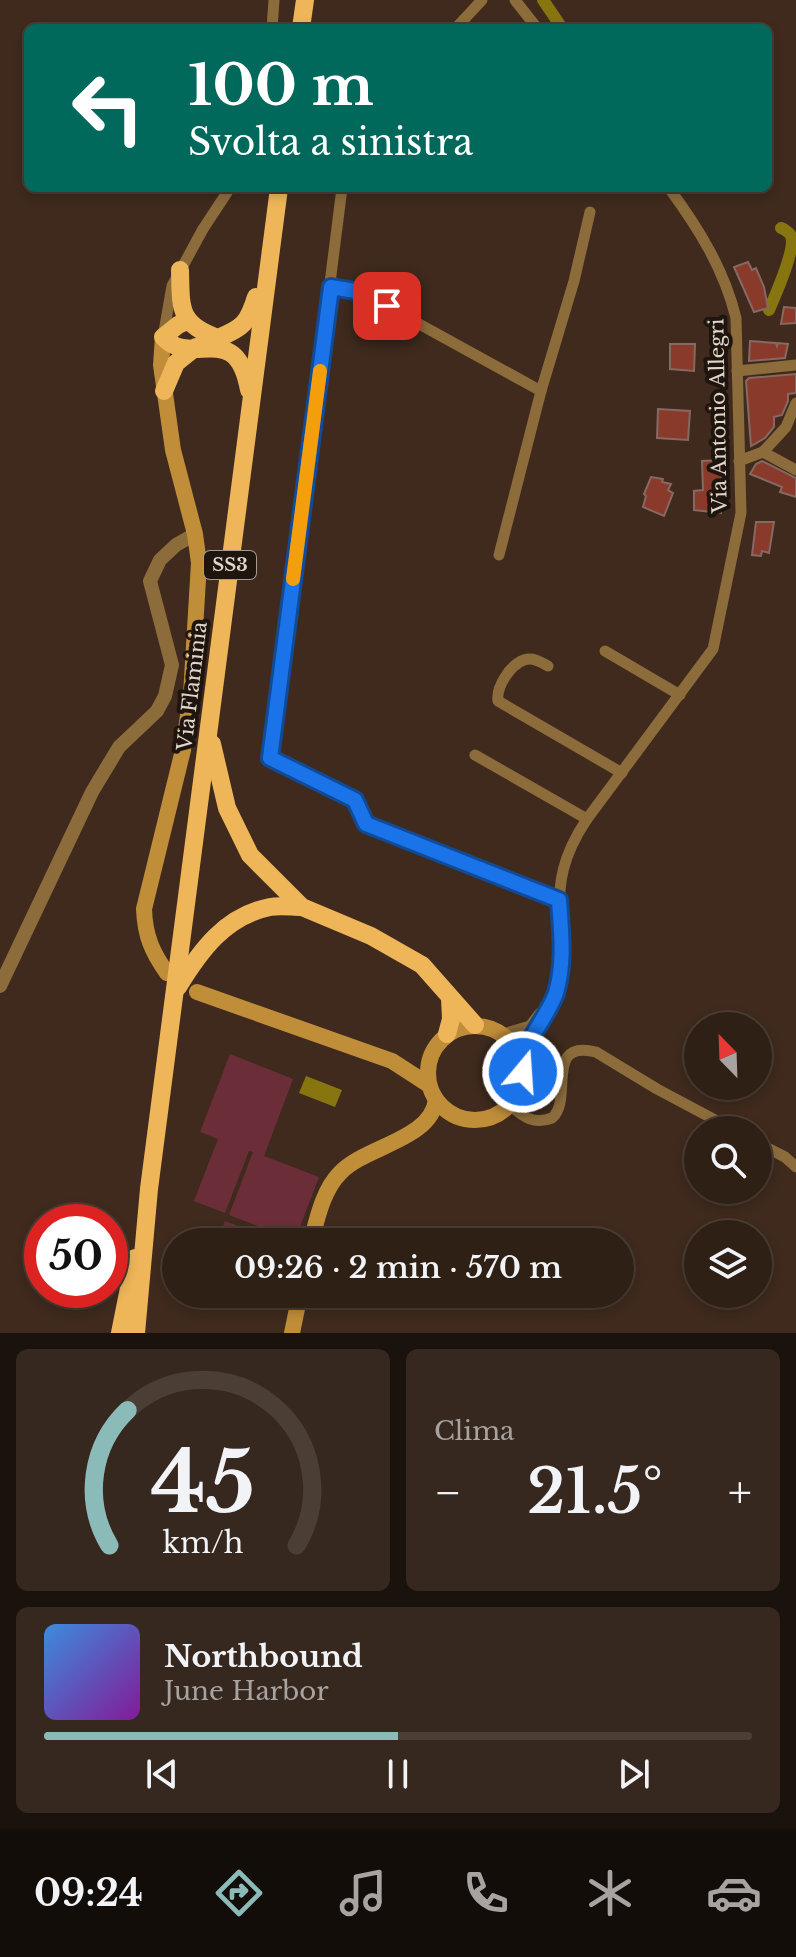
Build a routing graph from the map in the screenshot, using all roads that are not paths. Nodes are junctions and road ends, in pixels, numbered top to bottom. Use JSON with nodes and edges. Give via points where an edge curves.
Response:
{"nodes":[{"id":1,"x":274,"y":0,"type":"edge"},
{"id":2,"x":305,"y":0,"type":"edge"},
{"id":3,"x":482,"y":0,"type":"edge"},
{"id":4,"x":515,"y":0,"type":"edge"},
{"id":5,"x":272,"y":24,"type":"edge"},
{"id":6,"x":302,"y":24,"type":"edge"},
{"id":7,"x":460,"y":24,"type":"edge"},
{"id":8,"x":534,"y":24,"type":"edge"},
{"id":9,"x":228,"y":192,"type":"edge"},
{"id":10,"x":278,"y":192,"type":"edge"},
{"id":11,"x":342,"y":192,"type":"edge"},
{"id":12,"x":672,"y":192,"type":"edge"},
{"id":13,"x":590,"y":212,"type":"dead end"},
{"id":14,"x":268,"y":269,"type":"junction"},
{"id":15,"x":180,"y":270,"type":"junction"},
{"id":16,"x":331,"y":287,"type":"junction"},
{"id":17,"x":187,"y":321,"type":"junction"},
{"id":18,"x":163,"y":337,"type":"junction"},
{"id":19,"x":196,"y":347,"type":"junction"},
{"id":20,"x":796,"y":365,"type":"edge"},
{"id":21,"x":737,"y":371,"type":"junction"},
{"id":22,"x":164,"y":391,"type":"junction"},
{"id":23,"x":541,"y":391,"type":"junction"},
{"id":24,"x":251,"y":401,"type":"junction"},
{"id":25,"x":796,"y":403,"type":"edge"},
{"id":26,"x":763,"y":452,"type":"junction"},
{"id":27,"x":739,"y":461,"type":"junction"},
{"id":28,"x":796,"y":470,"type":"edge"},
{"id":29,"x":195,"y":534,"type":"junction"},
{"id":30,"x":499,"y":555,"type":"dead end"},
{"id":31,"x":605,"y":651,"type":"dead end"},
{"id":32,"x":548,"y":666,"type":"dead end"},
{"id":33,"x":680,"y":695,"type":"junction"},
{"id":34,"x":209,"y":730,"type":"junction"},
{"id":35,"x":475,"y":755,"type":"dead end"},
{"id":36,"x":622,"y":773,"type":"junction"},
{"id":37,"x":587,"y":819,"type":"junction"},
{"id":38,"x":559,"y":900,"type":"junction"},
{"id":39,"x":302,"y":907,"type":"junction"},
{"id":40,"x":167,"y":973,"type":"dead end"},
{"id":41,"x":560,"y":973,"type":"junction"},
{"id":42,"x":0,"y":986,"type":"edge"},
{"id":43,"x":197,"y":992,"type":"dead end"},
{"id":44,"x":174,"y":993,"type":"junction"},
{"id":45,"x":450,"y":998,"type":"junction"},
{"id":46,"x":475,"y":1025,"type":"junction"},
{"id":47,"x":447,"y":1034,"type":"junction"},
{"id":48,"x":503,"y":1034,"type":"junction"},
{"id":49,"x":432,"y":1052,"type":"junction"},
{"id":50,"x":392,"y":1061,"type":"junction"},
{"id":51,"x":522,"y":1064,"type":"junction"},
{"id":52,"x":432,"y":1092,"type":"junction"},
{"id":53,"x":510,"y":1105,"type":"junction"},
{"id":54,"x":708,"y":1116,"type":"edge"},
{"id":55,"x":458,"y":1117,"type":"junction"},
{"id":56,"x":424,"y":1123,"type":"junction"},
{"id":57,"x":772,"y":1150,"type":"edge"},
{"id":58,"x":796,"y":1167,"type":"edge"},
{"id":59,"x":149,"y":1189,"type":"junction"},
{"id":60,"x":315,"y":1228,"type":"edge"},
{"id":61,"x":297,"y":1308,"type":"edge"},
{"id":62,"x":120,"y":1333,"type":"edge"},
{"id":63,"x":136,"y":1333,"type":"edge"},
{"id":64,"x":292,"y":1333,"type":"edge"}],
"edges":[{"from":1,"to":5,"type":"street"},
{"from":2,"to":6,"type":"highway"},
{"from":3,"to":7,"type":"street"},
{"from":4,"to":8,"type":"street"},
{"from":9,"to":15,"type":"street"},
{"from":10,"to":14,"type":"highway","name":"Via Flaminia","number":"SS3"},
{"from":11,"to":16,"type":"street"},
{"from":12,"to":21,"type":"street","name":"Via Antonio Allegri","via":[[728,287],[736,318]]},
{"from":13,"to":23,"type":"street"},
{"from":14,"to":17,"type":"highway","via":[[249,319],[237,331],[218,338]]},
{"from":14,"to":24,"type":"highway","name":"Via Flaminia","number":"SS3"},
{"from":15,"to":17,"type":"highway"},
{"from":15,"to":18,"type":"street"},
{"from":16,"to":23,"type":"street","via":[[361,292]]},
{"from":16,"to":38,"type":"street","via":[[270,758],[355,800],[366,824]]},
{"from":17,"to":18,"type":"highway"},
{"from":18,"to":19,"type":"highway","via":[[182,348]]},
{"from":18,"to":22,"type":"main road"},
{"from":19,"to":22,"type":"highway","via":[[176,363]]},
{"from":19,"to":24,"type":"highway","via":[[223,348],[234,356],[245,370]]},
{"from":20,"to":21,"type":"street"},
{"from":21,"to":27,"type":"street","name":"Via Antonio Allegri"},
{"from":22,"to":29,"type":"main road"},
{"from":23,"to":30,"type":"street"},
{"from":24,"to":34,"type":"highway","name":"Via Flaminia","number":"SS3"},
{"from":25,"to":26,"type":"street","via":[[786,427]]},
{"from":26,"to":27,"type":"street"},
{"from":26,"to":28,"type":"street"},
{"from":27,"to":33,"type":"street","name":"Via Antonio Allegri","via":[[741,513],[713,649]]},
{"from":29,"to":40,"type":"main road","via":[[199,563],[191,695],[144,909],[145,933]]},
{"from":29,"to":42,"type":"street","via":[[160,560],[150,581],[172,665],[165,696],[157,711],[119,747],[92,792]]},
{"from":31,"to":33,"type":"street"},
{"from":32,"to":36,"type":"street","via":[[523,660],[498,690],[498,701]]},
{"from":33,"to":36,"type":"street","name":"Via Antonio Allegri"},
{"from":34,"to":39,"type":"highway","via":[[227,808],[250,855]]},
{"from":34,"to":44,"type":"highway","name":"Via Flaminia","number":"SS3"},
{"from":35,"to":37,"type":"street"},
{"from":36,"to":37,"type":"street","name":"Via Antonio Allegri"},
{"from":37,"to":38,"type":"street","name":"Via Antonio Allegri","via":[[569,849]]},
{"from":38,"to":41,"type":"street","name":"Via Antonio Allegri"},
{"from":39,"to":44,"type":"highway","via":[[270,907],[238,919],[214,936]]},
{"from":39,"to":45,"type":"highway","via":[[402,951],[433,975]]},
{"from":41,"to":48,"type":"street","via":[[530,1026]]},
{"from":41,"to":51,"type":"street","via":[[551,1005]]},
{"from":43,"to":50,"type":"main road"},
{"from":44,"to":59,"type":"highway","name":"Via Flaminia","number":"SS3"},
{"from":45,"to":46,"type":"highway"},
{"from":45,"to":47,"type":"highway"},
{"from":46,"to":47,"type":"main road"},
{"from":46,"to":48,"type":"main road"},
{"from":47,"to":49,"type":"main road"},
{"from":48,"to":51,"type":"main road"},
{"from":49,"to":50,"type":"main road","via":[[419,1061]]},
{"from":49,"to":52,"type":"main road","via":[[427,1069]]},
{"from":50,"to":52,"type":"main road"},
{"from":51,"to":53,"type":"main road","via":[[522,1082]]},
{"from":52,"to":55,"type":"main road"},
{"from":52,"to":56,"type":"main road","via":[[433,1112]]},
{"from":53,"to":54,"type":"street","via":[[529,1119],[552,1118],[562,1106],[566,1060],[586,1049]]},
{"from":53,"to":55,"type":"main road","via":[[489,1118]]},
{"from":55,"to":56,"type":"main road"},
{"from":56,"to":60,"type":"main road","via":[[359,1157],[336,1176]]},
{"from":57,"to":58,"type":"street"},
{"from":59,"to":62,"type":"highway","number":"SS3"},
{"from":59,"to":63,"type":"highway","number":"SS3"},
{"from":61,"to":64,"type":"main road"}]}
